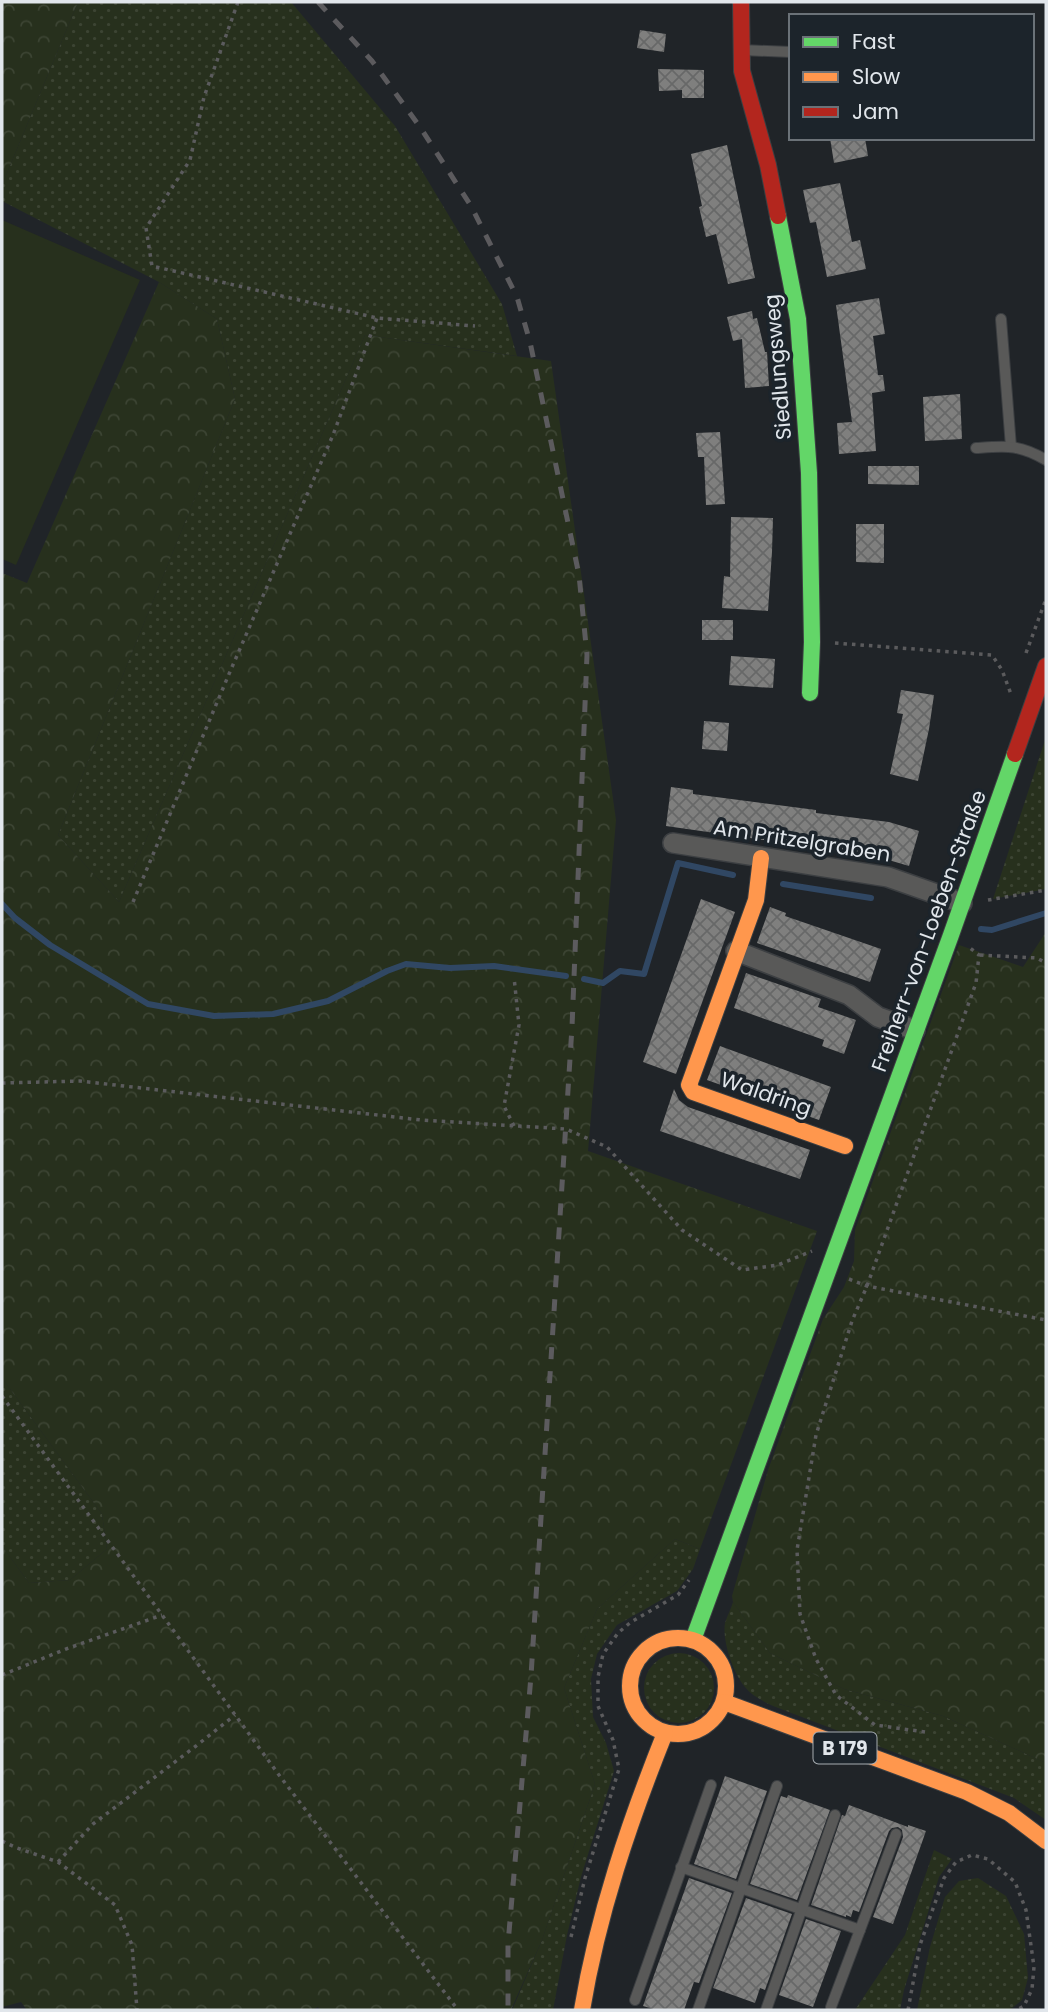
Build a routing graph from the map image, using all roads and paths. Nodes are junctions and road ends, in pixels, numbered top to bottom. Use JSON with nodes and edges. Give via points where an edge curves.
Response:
{"nodes":[{"id":1,"x":238,"y":2,"type":"edge"},
{"id":2,"x":741,"y":2,"type":"edge"},
{"id":3,"x":742,"y":50,"type":"junction"},
{"id":4,"x":789,"y":52,"type":"edge"},
{"id":5,"x":377,"y":318,"type":"junction"},
{"id":6,"x":1001,"y":319,"type":"dead end"},
{"id":7,"x":475,"y":326,"type":"dead end"},
{"id":8,"x":1011,"y":447,"type":"junction"},
{"id":9,"x":976,"y":448,"type":"dead end"},
{"id":10,"x":1046,"y":460,"type":"edge"},
{"id":11,"x":811,"y":642,"type":"junction"},
{"id":12,"x":1046,"y":666,"type":"edge"},
{"id":13,"x":810,"y":693,"type":"dead end"},
{"id":14,"x":1011,"y":694,"type":"dead end"},
{"id":15,"x":673,"y":843,"type":"dead end"},
{"id":16,"x":761,"y":858,"type":"junction"},
{"id":17,"x":1046,"y":890,"type":"edge"},
{"id":18,"x":134,"y":902,"type":"dead end"},
{"id":19,"x":962,"y":903,"type":"junction"},
{"id":20,"x":951,"y":935,"type":"junction"},
{"id":21,"x":736,"y":951,"type":"junction"},
{"id":22,"x":979,"y":955,"type":"junction"},
{"id":23,"x":1046,"y":963,"type":"edge"},
{"id":24,"x":514,"y":977,"type":"dead end"},
{"id":25,"x":915,"y":1030,"type":"junction"},
{"id":26,"x":2,"y":1083,"type":"edge"},
{"id":27,"x":514,"y":1126,"type":"junction"},
{"id":28,"x":845,"y":1146,"type":"dead end"},
{"id":29,"x":814,"y":1250,"type":"dead end"},
{"id":30,"x":828,"y":1271,"type":"junction"},
{"id":31,"x":867,"y":1286,"type":"junction"},
{"id":32,"x":1046,"y":1320,"type":"edge"},
{"id":33,"x":2,"y":1396,"type":"edge"},
{"id":34,"x":690,"y":1579,"type":"dead end"},
{"id":35,"x":162,"y":1615,"type":"junction"},
{"id":36,"x":694,"y":1640,"type":"junction"},
{"id":37,"x":2,"y":1675,"type":"edge"},
{"id":38,"x":724,"y":1702,"type":"junction"},
{"id":39,"x":235,"y":1715,"type":"junction"},
{"id":40,"x":925,"y":1732,"type":"dead end"},
{"id":41,"x":665,"y":1733,"type":"junction"},
{"id":42,"x":711,"y":1786,"type":"dead end"},
{"id":43,"x":777,"y":1786,"type":"dead end"},
{"id":44,"x":835,"y":1815,"type":"dead end"},
{"id":45,"x":896,"y":1834,"type":"dead end"},
{"id":46,"x":2,"y":1840,"type":"edge"},
{"id":47,"x":1046,"y":1841,"type":"edge"},
{"id":48,"x":58,"y":1862,"type":"junction"},
{"id":49,"x":681,"y":1867,"type":"junction"},
{"id":50,"x":741,"y":1888,"type":"junction"},
{"id":51,"x":802,"y":1909,"type":"junction"},
{"id":52,"x":860,"y":1930,"type":"junction"},
{"id":53,"x":570,"y":1941,"type":"dead end"},
{"id":54,"x":635,"y":2000,"type":"dead end"},
{"id":55,"x":831,"y":2007,"type":"dead end"},
{"id":56,"x":137,"y":2010,"type":"edge"},
{"id":57,"x":458,"y":2010,"type":"edge"},
{"id":58,"x":582,"y":2010,"type":"edge"},
{"id":59,"x":698,"y":2010,"type":"edge"},
{"id":60,"x":766,"y":2010,"type":"edge"},
{"id":61,"x":908,"y":2010,"type":"edge"},
{"id":62,"x":1017,"y":2010,"type":"edge"}],
"edges":[{"from":1,"to":5,"type":"path","via":[[204,97],[190,160],[146,228],[152,266]]},
{"from":2,"to":3,"type":"main road","name":"Siedlungsweg"},
{"from":3,"to":4,"type":"lane"},
{"from":3,"to":11,"type":"main road","name":"Siedlungsweg","via":[[742,71],[768,165],[798,319],[808,473]]},
{"from":5,"to":7,"type":"path"},
{"from":5,"to":18,"type":"path","via":[[333,435]]},
{"from":6,"to":8,"type":"lane"},
{"from":8,"to":9,"type":"lane"},
{"from":8,"to":10,"type":"lane","via":[[1022,447]]},
{"from":11,"to":13,"type":"main road","name":"Siedlungsweg"},
{"from":11,"to":14,"type":"path","via":[[992,655]]},
{"from":12,"to":19,"type":"main road","name":"Freiherr-von-Loeben-Straße"},
{"from":15,"to":16,"type":"street","name":"Am Pritzelgraben"},
{"from":16,"to":19,"type":"street","name":"Am Pritzelgraben","via":[[888,877]]},
{"from":16,"to":21,"type":"main road","name":"Waldring","via":[[756,900]]},
{"from":17,"to":19,"type":"path"},
{"from":19,"to":20,"type":"main road","name":"Freiherr-von-Loeben-Straße"},
{"from":20,"to":22,"type":"path"},
{"from":20,"to":25,"type":"main road","name":"Freiherr-von-Loeben-Straße"},
{"from":21,"to":25,"type":"street","via":[[849,995],[877,1017]]},
{"from":21,"to":28,"type":"main road","name":"Waldring","via":[[689,1085],[693,1093]]},
{"from":22,"to":23,"type":"path","via":[[1037,958]]},
{"from":22,"to":31,"type":"path","via":[[976,983]]},
{"from":24,"to":27,"type":"path","via":[[519,1025],[504,1106]]},
{"from":25,"to":30,"type":"main road","name":"Freiherr-von-Loeben-Straße"},
{"from":26,"to":27,"type":"path","via":[[80,1081],[421,1120]]},
{"from":27,"to":29,"type":"path","via":[[566,1129],[607,1147],[682,1230],[742,1270],[778,1265]]},
{"from":30,"to":31,"type":"path"},
{"from":30,"to":36,"type":"main road","name":"Freiherr-von-Loeben-Straße"},
{"from":31,"to":32,"type":"path"},
{"from":31,"to":40,"type":"path","via":[[816,1435],[797,1550],[800,1614],[816,1659],[836,1695],[875,1725]]},
{"from":33,"to":35,"type":"path"},
{"from":34,"to":53,"type":"path","via":[[678,1595],[618,1633],[603,1654],[598,1706],[619,1769]]},
{"from":35,"to":37,"type":"path"},
{"from":35,"to":39,"type":"path"},
{"from":36,"to":38,"type":"main road","via":[[718,1658],[725,1672]]},
{"from":36,"to":41,"type":"main road","via":[[663,1639],[644,1652],[632,1671],[632,1702],[640,1716]]},
{"from":38,"to":41,"type":"main road","via":[[706,1726],[693,1732]]},
{"from":38,"to":47,"type":"main road","number":"B 179","via":[[975,1796],[1017,1816]]},
{"from":39,"to":48,"type":"path","via":[[93,1824]]},
{"from":39,"to":57,"type":"path"},
{"from":41,"to":58,"type":"main road","via":[[601,1915]]},
{"from":42,"to":49,"type":"lane"},
{"from":43,"to":50,"type":"lane"},
{"from":44,"to":51,"type":"lane"},
{"from":45,"to":52,"type":"lane"},
{"from":46,"to":48,"type":"path"},
{"from":48,"to":56,"type":"path","via":[[115,1905],[132,1945]]},
{"from":49,"to":50,"type":"lane"},
{"from":49,"to":54,"type":"lane"},
{"from":50,"to":51,"type":"lane"},
{"from":50,"to":59,"type":"lane"},
{"from":51,"to":52,"type":"lane"},
{"from":51,"to":60,"type":"lane"},
{"from":52,"to":55,"type":"lane"},
{"from":61,"to":62,"type":"path","via":[[920,1945],[944,1878],[956,1862],[972,1855],[988,1859],[1015,1882],[1026,1910],[1034,1967],[1032,1989]]}]}
